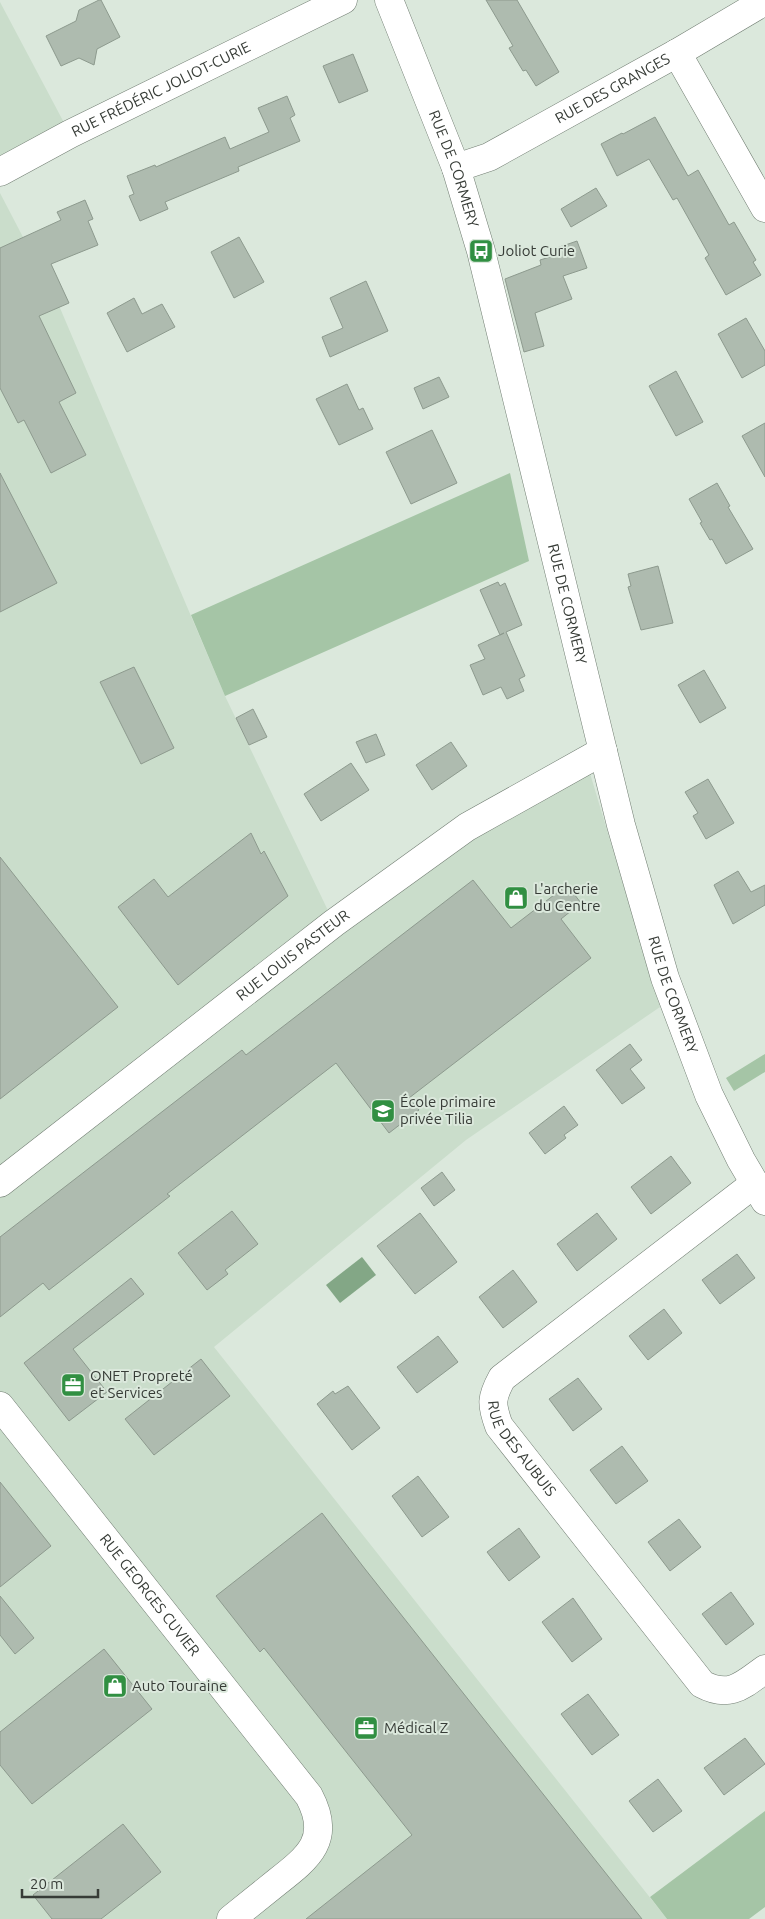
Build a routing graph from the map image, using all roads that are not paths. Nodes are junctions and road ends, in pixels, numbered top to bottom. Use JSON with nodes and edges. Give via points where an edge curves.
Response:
{"nodes":[{"id":1,"x":389,"y":0,"type":"edge"},
{"id":2,"x":765,"y":1,"type":"edge"},
{"id":3,"x":333,"y":5,"type":"edge"},
{"id":4,"x":677,"y":53,"type":"junction"},
{"id":5,"x":456,"y":168,"type":"junction"},
{"id":6,"x":0,"y":172,"type":"edge"},
{"id":7,"x":765,"y":208,"type":"edge"},
{"id":8,"x":603,"y":751,"type":"junction"},
{"id":9,"x":0,"y":1183,"type":"edge"},
{"id":10,"x":759,"y":1193,"type":"edge"},
{"id":11,"x":0,"y":1406,"type":"edge"},
{"id":12,"x":765,"y":1668,"type":"edge"},
{"id":13,"x":231,"y":1919,"type":"edge"}],
"edges":[{"from":1,"to":5,"type":"street","name":"RUE DE CORMERY"},
{"from":2,"to":4,"type":"street","name":"RUE DES GRANGES"},
{"from":3,"to":6,"type":"street","name":"RUE FRÉDÉRIC JOLIOT-CURIE","via":[[70,134]]},
{"from":4,"to":5,"type":"street","name":"RUE DES GRANGES","via":[[489,157]]},
{"from":4,"to":7,"type":"street"},
{"from":5,"to":8,"type":"street","name":"RUE DE CORMERY","via":[[485,269]]},
{"from":8,"to":9,"type":"street","name":"RUE LOUIS PASTEUR","via":[[467,827],[334,923]]},
{"from":8,"to":10,"type":"street","name":"RUE DE CORMERY","via":[[665,978],[709,1095]]},
{"from":10,"to":12,"type":"street","name":"RUE DES AUBUIS","via":[[502,1378],[494,1394],[492,1408],[499,1426],[702,1684],[711,1689],[735,1690]]},
{"from":11,"to":13,"type":"street","name":"RUE GEORGES CUVIER","via":[[316,1808],[316,1841],[306,1859]]}]}
